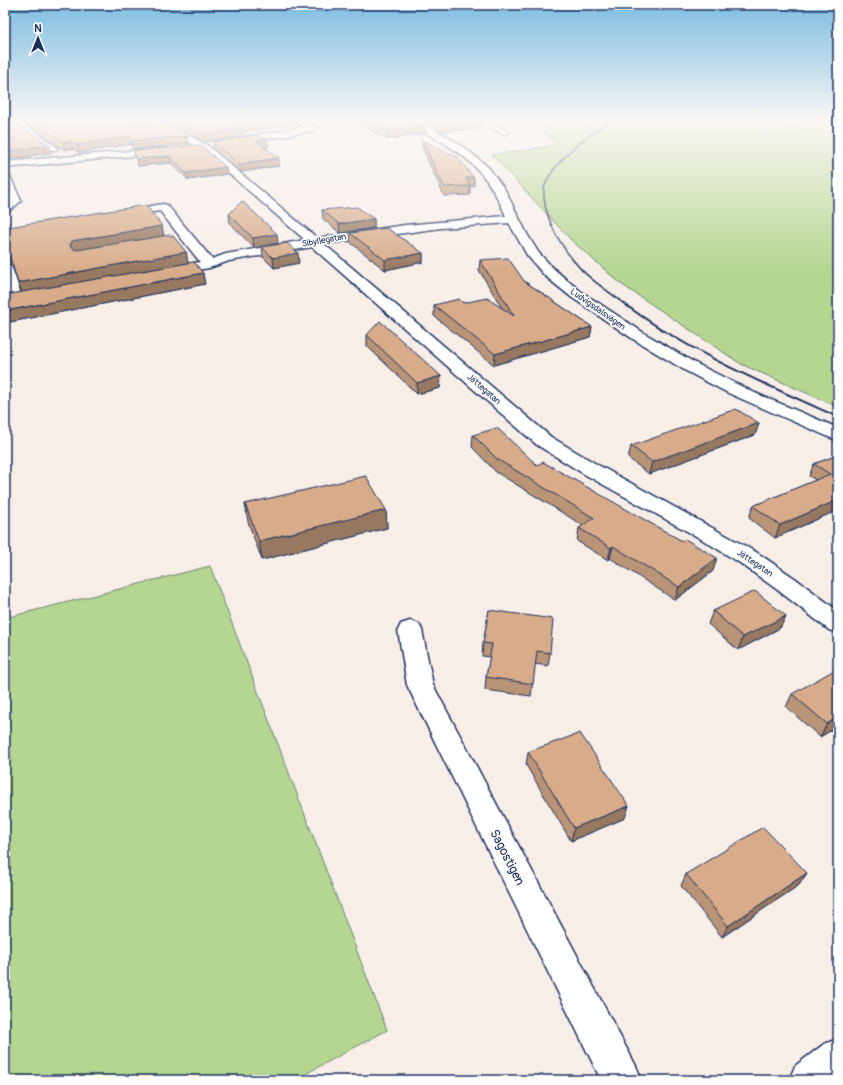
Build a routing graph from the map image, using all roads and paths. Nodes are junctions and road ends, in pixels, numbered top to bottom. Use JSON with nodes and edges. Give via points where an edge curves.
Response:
{"nodes":[{"id":1,"x":224,"y":171,"type":"edge"},
{"id":2,"x":485,"y":171,"type":"edge"},
{"id":3,"x":5,"y":176,"type":"edge"},
{"id":4,"x":5,"y":209,"type":"edge"},
{"id":5,"x":108,"y":215,"type":"edge"},
{"id":6,"x":513,"y":219,"type":"junction"},
{"id":7,"x":22,"y":229,"type":"edge"},
{"id":8,"x":5,"y":232,"type":"edge"},
{"id":9,"x":187,"y":237,"type":"junction"},
{"id":10,"x":172,"y":239,"type":"edge"},
{"id":11,"x":314,"y":242,"type":"junction"},
{"id":12,"x":210,"y":264,"type":"junction"},
{"id":13,"x":5,"y":268,"type":"edge"},
{"id":14,"x":156,"y":274,"type":"edge"},
{"id":15,"x":32,"y":297,"type":"edge"},
{"id":16,"x":11,"y":301,"type":"edge"},
{"id":17,"x":838,"y":436,"type":"edge"},
{"id":18,"x":838,"y":624,"type":"edge"},
{"id":19,"x":410,"y":630,"type":"dead end"},
{"id":20,"x":838,"y":1058,"type":"edge"},
{"id":21,"x":622,"y":1080,"type":"edge"},
{"id":22,"x":809,"y":1080,"type":"edge"}],
"edges":[{"from":1,"to":11,"type":"street","name":"Jättegatan"},
{"from":2,"to":6,"type":"street","name":"Ludvigsdalsvägen","via":[[501,193]]},
{"from":3,"to":4,"type":"street","via":[[15,201]]},
{"from":5,"to":9,"type":"street","via":[[163,207]]},
{"from":6,"to":11,"type":"street","name":"Sibyllegatan","via":[[440,224]]},
{"from":6,"to":17,"type":"street","name":"Ludvigsdalsvägen","via":[[524,242],[540,263],[566,286],[657,349],[720,383]]},
{"from":7,"to":8,"type":"street"},
{"from":9,"to":10,"type":"street"},
{"from":9,"to":12,"type":"street"},
{"from":11,"to":12,"type":"street","name":"Sibyllegatan","via":[[226,258]]},
{"from":11,"to":18,"type":"street","name":"Jättegatan","via":[[544,441],[579,464],[734,549],[800,594]]},
{"from":12,"to":14,"type":"street","name":"Sibyllegatan"},
{"from":13,"to":16,"type":"street"},
{"from":15,"to":16,"type":"street"},
{"from":19,"to":21,"type":"street","name":"Sagostigen","via":[[420,685]]},
{"from":20,"to":22,"type":"street"}]}
